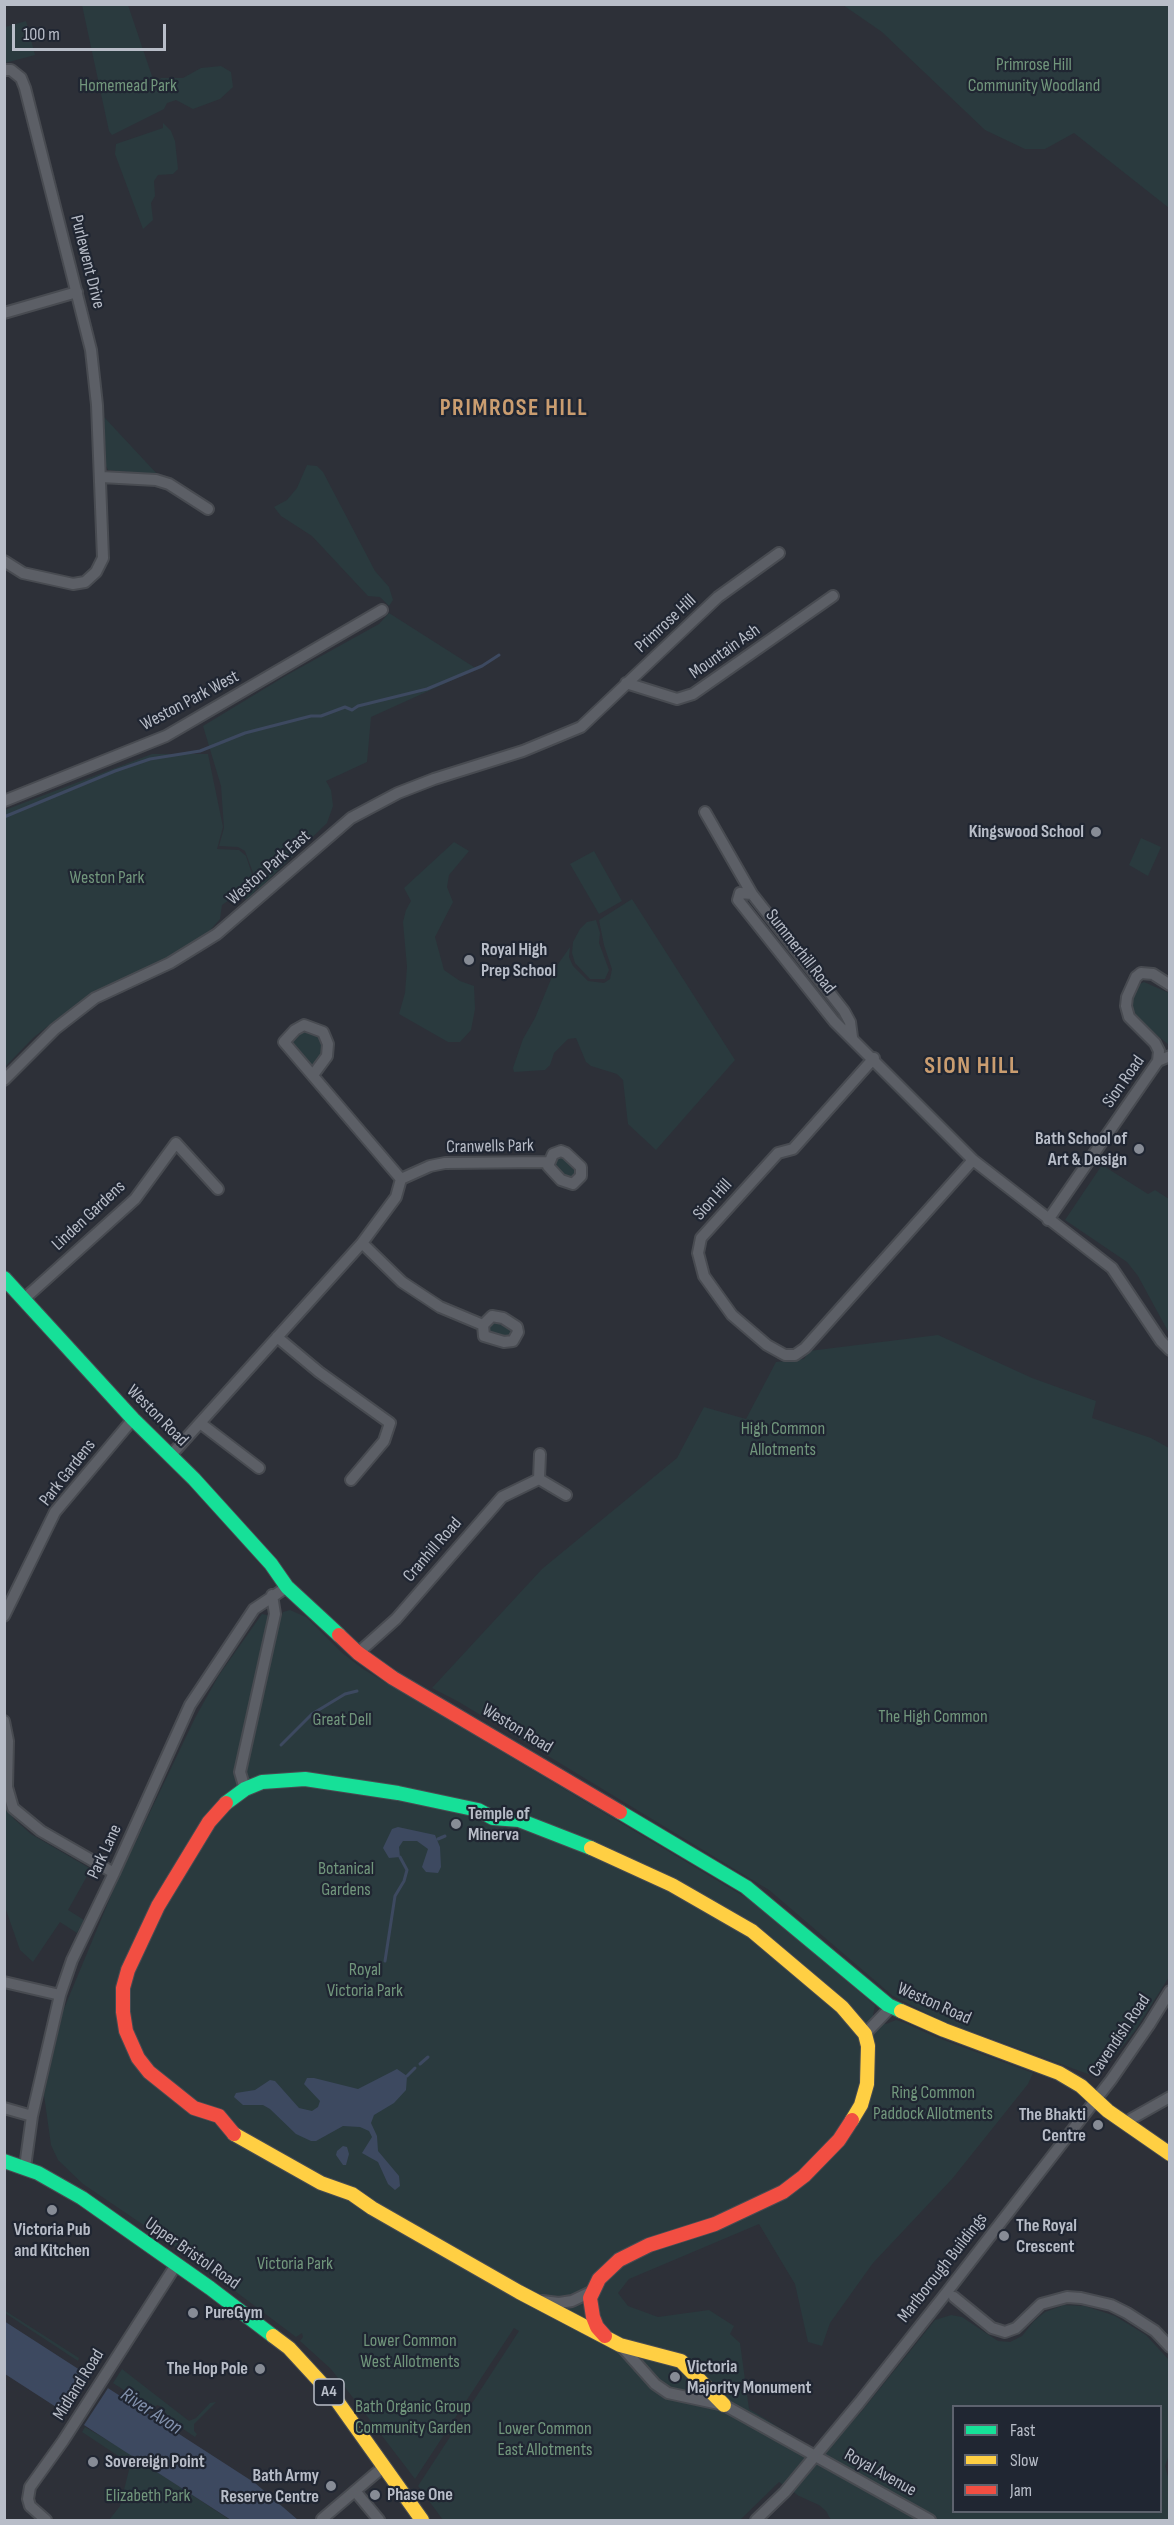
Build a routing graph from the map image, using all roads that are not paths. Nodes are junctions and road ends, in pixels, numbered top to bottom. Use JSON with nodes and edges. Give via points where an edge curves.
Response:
{"nodes":[{"id":1,"x":4,"y":70,"type":"edge"},
{"id":2,"x":77,"y":292,"type":"junction"},
{"id":3,"x":4,"y":313,"type":"edge"},
{"id":4,"x":101,"y":477,"type":"junction"},
{"id":5,"x":208,"y":509,"type":"dead end"},
{"id":6,"x":780,"y":553,"type":"dead end"},
{"id":7,"x":4,"y":561,"type":"edge"},
{"id":8,"x":833,"y":596,"type":"dead end"},
{"id":9,"x":382,"y":610,"type":"dead end"},
{"id":10,"x":626,"y":683,"type":"junction"},
{"id":11,"x":581,"y":727,"type":"joint"},
{"id":12,"x":4,"y":801,"type":"edge"},
{"id":13,"x":705,"y":812,"type":"dead end"},
{"id":14,"x":1170,"y":985,"type":"edge"},
{"id":15,"x":1170,"y":1056,"type":"edge"},
{"id":16,"x":874,"y":1058,"type":"junction"},
{"id":17,"x":1158,"y":1061,"type":"junction"},
{"id":18,"x":313,"y":1075,"type":"junction"},
{"id":19,"x":4,"y":1080,"type":"edge"},
{"id":20,"x":973,"y":1160,"type":"junction"},
{"id":21,"x":548,"y":1162,"type":"dead end"},
{"id":22,"x":401,"y":1179,"type":"junction"},
{"id":23,"x":218,"y":1189,"type":"dead end"},
{"id":24,"x":1048,"y":1220,"type":"junction"},
{"id":25,"x":362,"y":1243,"type":"junction"},
{"id":26,"x":4,"y":1278,"type":"edge"},
{"id":27,"x":24,"y":1299,"type":"junction"},
{"id":28,"x":483,"y":1325,"type":"dead end"},
{"id":29,"x":277,"y":1337,"type":"junction"},
{"id":30,"x":1170,"y":1350,"type":"edge"},
{"id":31,"x":133,"y":1419,"type":"junction"},
{"id":32,"x":200,"y":1423,"type":"junction"},
{"id":33,"x":171,"y":1455,"type":"junction"},
{"id":34,"x":540,"y":1455,"type":"dead end"},
{"id":35,"x":259,"y":1468,"type":"dead end"},
{"id":36,"x":539,"y":1479,"type":"junction"},
{"id":37,"x":351,"y":1480,"type":"dead end"},
{"id":38,"x":566,"y":1496,"type":"dead end"},
{"id":39,"x":286,"y":1587,"type":"junction"},
{"id":40,"x":272,"y":1595,"type":"junction"},
{"id":41,"x":4,"y":1616,"type":"edge"},
{"id":42,"x":358,"y":1653,"type":"junction"},
{"id":43,"x":4,"y":1721,"type":"edge"},
{"id":44,"x":245,"y":1789,"type":"junction"},
{"id":45,"x":114,"y":1873,"type":"junction"},
{"id":46,"x":4,"y":1982,"type":"edge"},
{"id":47,"x":1170,"y":1991,"type":"edge"},
{"id":48,"x":60,"y":1995,"type":"junction"},
{"id":49,"x":891,"y":2007,"type":"junction"},
{"id":50,"x":866,"y":2034,"type":"junction"},
{"id":51,"x":1170,"y":2097,"type":"edge"},
{"id":52,"x":1096,"y":2099,"type":"junction"},
{"id":53,"x":4,"y":2108,"type":"edge"},
{"id":54,"x":32,"y":2116,"type":"junction"},
{"id":55,"x":1127,"y":2124,"type":"junction"},
{"id":56,"x":1170,"y":2154,"type":"edge"},
{"id":57,"x":4,"y":2161,"type":"edge"},
{"id":58,"x":25,"y":2167,"type":"junction"},
{"id":59,"x":176,"y":2265,"type":"junction"},
{"id":60,"x":592,"y":2290,"type":"junction"},
{"id":61,"x":954,"y":2297,"type":"dead end"},
{"id":62,"x":532,"y":2299,"type":"junction"},
{"id":63,"x":605,"y":2336,"type":"junction"},
{"id":64,"x":620,"y":2345,"type":"junction"},
{"id":65,"x":1170,"y":2347,"type":"edge"},
{"id":66,"x":724,"y":2405,"type":"junction"},
{"id":67,"x":814,"y":2455,"type":"junction"},
{"id":68,"x":382,"y":2468,"type":"junction"},
{"id":69,"x":355,"y":2491,"type":"junction"},
{"id":70,"x":322,"y":2519,"type":"dead end"},
{"id":71,"x":46,"y":2520,"type":"edge"},
{"id":72,"x":379,"y":2520,"type":"edge"},
{"id":73,"x":422,"y":2520,"type":"edge"},
{"id":74,"x":756,"y":2520,"type":"edge"},
{"id":75,"x":930,"y":2520,"type":"edge"}],
"edges":[{"from":1,"to":2,"type":"street","name":"Purlewent Drive","via":[[21,78],[25,88]]},
{"from":2,"to":3,"type":"street"},
{"from":2,"to":4,"type":"street","name":"Purlewent Drive","via":[[91,350]]},
{"from":4,"to":5,"type":"street","via":[[156,480],[200,497]]},
{"from":4,"to":7,"type":"street","name":"Purlewent Drive","via":[[104,558],[86,582],[73,584],[23,573]]},
{"from":6,"to":10,"type":"street","name":"Primrose Hill","via":[[718,597]]},
{"from":8,"to":10,"type":"street","name":"Mountain Ash","via":[[693,694],[677,699]]},
{"from":9,"to":12,"type":"street","name":"Weston Park West","via":[[166,736]]},
{"from":10,"to":11,"type":"street","name":"Primrose Hill"},
{"from":11,"to":19,"type":"street","name":"Weston Park East","via":[[398,793],[351,818],[217,934],[170,963],[95,998],[55,1029]]},
{"from":13,"to":16,"type":"street","name":"Summerhill Road","via":[[752,894],[740,893],[738,900],[834,1020]]},
{"from":14,"to":17,"type":"street","via":[[1153,974],[1141,973],[1127,997],[1129,1017],[1155,1043]]},
{"from":15,"to":17,"type":"street","name":"Sion Road"},
{"from":16,"to":20,"type":"street"},
{"from":16,"to":20,"type":"street","name":"Sion Hill","via":[[793,1149],[778,1153],[700,1238],[698,1252],[704,1276],[732,1315],[767,1345],[785,1355],[795,1355]]},
{"from":17,"to":24,"type":"street","name":"Sion Road"},
{"from":18,"to":18,"type":"street","via":[[327,1056],[328,1044],[323,1032],[304,1025],[284,1042]]},
{"from":18,"to":22,"type":"street"},
{"from":20,"to":24,"type":"street"},
{"from":21,"to":22,"type":"street","name":"Cranwells Park","via":[[445,1163]]},
{"from":22,"to":25,"type":"street","via":[[396,1197]]},
{"from":23,"to":27,"type":"street","name":"Linden Gardens","via":[[176,1143],[135,1198]]},
{"from":24,"to":30,"type":"street","via":[[1112,1268]]},
{"from":25,"to":28,"type":"street","via":[[402,1282],[440,1307]]},
{"from":25,"to":29,"type":"street"},
{"from":26,"to":27,"type":"street","name":"Weston Road"},
{"from":27,"to":31,"type":"street","name":"Weston Road"},
{"from":29,"to":32,"type":"street"},
{"from":29,"to":37,"type":"street","via":[[319,1372],[394,1420],[384,1441]]},
{"from":31,"to":33,"type":"street","name":"Weston Road"},
{"from":31,"to":41,"type":"street","name":"Park Gardens","via":[[55,1512]]},
{"from":32,"to":33,"type":"street"},
{"from":32,"to":35,"type":"street"},
{"from":33,"to":39,"type":"street","name":"Weston Road","via":[[271,1564]]},
{"from":34,"to":36,"type":"street"},
{"from":36,"to":38,"type":"street"},
{"from":36,"to":42,"type":"street","name":"Cranhill Road","via":[[502,1497],[396,1619]]},
{"from":39,"to":40,"type":"street","name":"Park Lane"},
{"from":39,"to":42,"type":"street","name":"Weston Road"},
{"from":40,"to":44,"type":"street","via":[[275,1614],[240,1772]]},
{"from":40,"to":45,"type":"street","name":"Park Lane","via":[[254,1609],[190,1705]]},
{"from":42,"to":49,"type":"street","name":"Weston Road","via":[[393,1678],[746,1887]]},
{"from":43,"to":45,"type":"street","via":[[8,1741],[7,1787],[13,1808],[41,1831]]},
{"from":44,"to":50,"type":"street","via":[[262,1782],[305,1779],[398,1793],[478,1810],[493,1818],[519,1820],[570,1839],[672,1885],[752,1931],[842,2007]]},
{"from":44,"to":62,"type":"street","via":[[223,1805],[209,1822],[158,1906],[128,1970],[123,2012],[126,2031],[138,2058],[180,2099],[219,2116],[236,2136],[321,2183],[352,2194]]},
{"from":45,"to":48,"type":"street","name":"Park Lane","via":[[72,1960]]},
{"from":46,"to":48,"type":"street"},
{"from":47,"to":52,"type":"street","name":"Cavendish Road"},
{"from":48,"to":54,"type":"street","name":"Park Lane"},
{"from":49,"to":50,"type":"street"},
{"from":49,"to":52,"type":"street","name":"Weston Road","via":[[1059,2073]]},
{"from":50,"to":60,"type":"street","via":[[867,2084],[861,2104],[839,2140],[804,2176],[746,2211],[632,2252],[606,2272]]},
{"from":51,"to":55,"type":"street"},
{"from":52,"to":55,"type":"street","name":"Weston Road"},
{"from":52,"to":67,"type":"street","name":"Marlborough Buildings"},
{"from":53,"to":54,"type":"street"},
{"from":54,"to":58,"type":"street","name":"Park Lane"},
{"from":55,"to":56,"type":"street","name":"Weston Road"},
{"from":57,"to":58,"type":"street","name":"Upper Bristol Road","number":"A4"},
{"from":58,"to":59,"type":"street","name":"Upper Bristol Road","number":"A4","via":[[82,2198]]},
{"from":59,"to":68,"type":"street","name":"Upper Bristol Road","number":"A4","via":[[297,2355],[335,2398]]},
{"from":59,"to":71,"type":"street","name":"Midland Road","via":[[28,2493],[30,2506]]},
{"from":60,"to":62,"type":"street","via":[[585,2296],[559,2303]]},
{"from":60,"to":63,"type":"street","via":[[590,2307]]},
{"from":61,"to":65,"type":"street","via":[[992,2328],[1005,2332],[1016,2328],[1041,2304],[1067,2297],[1082,2298],[1127,2313],[1155,2331]]},
{"from":62,"to":63,"type":"street"},
{"from":63,"to":64,"type":"street"},
{"from":64,"to":66,"type":"street","via":[[681,2361]]},
{"from":64,"to":66,"type":"street","name":"Royal Avenue","via":[[668,2393]]},
{"from":66,"to":67,"type":"street","name":"Royal Avenue"},
{"from":67,"to":74,"type":"street","name":"Marlborough Buildings"},
{"from":67,"to":75,"type":"street","name":"Royal Avenue"},
{"from":68,"to":69,"type":"street"},
{"from":68,"to":73,"type":"street","name":"Upper Bristol Road","number":"A4"},
{"from":69,"to":70,"type":"street"},
{"from":69,"to":72,"type":"street"}]}
